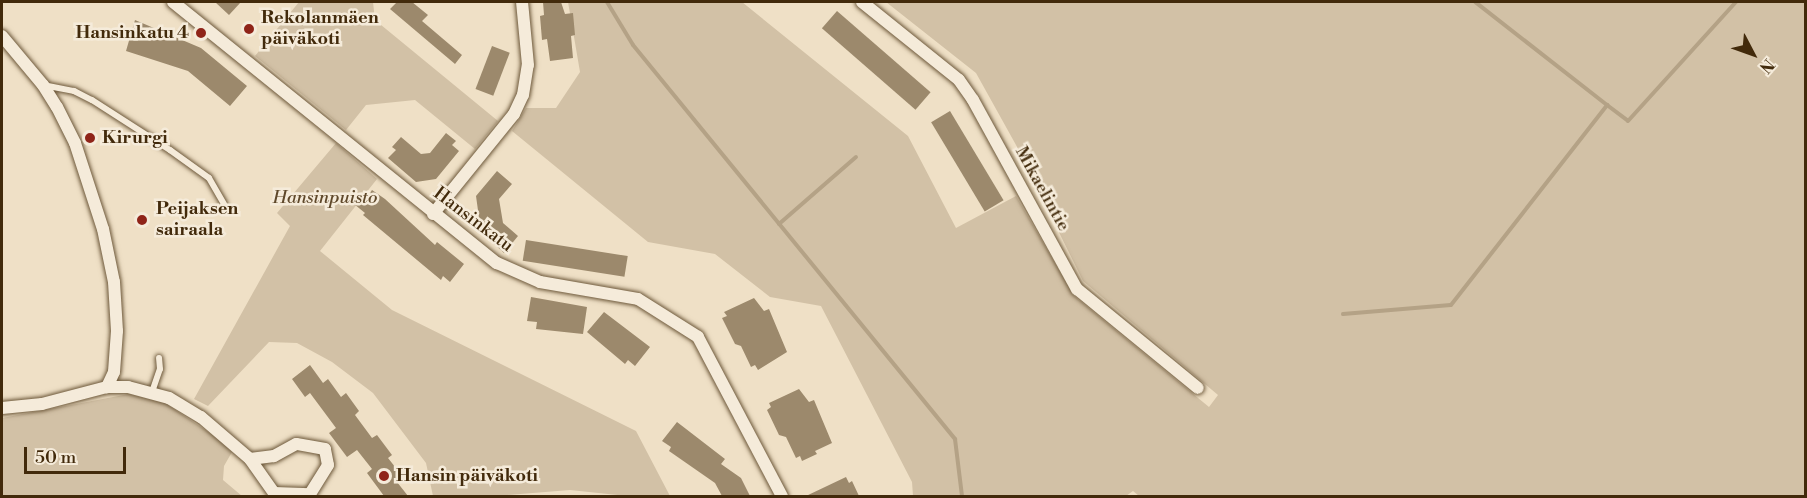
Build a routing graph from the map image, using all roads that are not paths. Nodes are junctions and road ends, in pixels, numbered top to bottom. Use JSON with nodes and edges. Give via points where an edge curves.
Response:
{"nodes":[{"id":1,"x":173,"y":2,"type":"edge"},
{"id":2,"x":522,"y":2,"type":"edge"},
{"id":3,"x":862,"y":2,"type":"edge"},
{"id":4,"x":2,"y":36,"type":"edge"},
{"id":5,"x":43,"y":85,"type":"junction"},
{"id":6,"x":224,"y":204,"type":"dead end"},
{"id":7,"x":433,"y":214,"type":"junction"},
{"id":8,"x":159,"y":358,"type":"dead end"},
{"id":9,"x":107,"y":387,"type":"junction"},
{"id":10,"x":1198,"y":388,"type":"dead end"},
{"id":11,"x":152,"y":392,"type":"junction"},
{"id":12,"x":2,"y":408,"type":"edge"},
{"id":13,"x":250,"y":459,"type":"junction"},
{"id":14,"x":782,"y":496,"type":"edge"}],
"edges":[{"from":1,"to":7,"type":"street","name":"Hansinkatu"},
{"from":2,"to":7,"type":"street","via":[[528,65],[524,95],[514,114]]},
{"from":3,"to":10,"type":"street","name":"Mikaelintie","via":[[959,80],[1077,289]]},
{"from":4,"to":5,"type":"street"},
{"from":5,"to":6,"type":"lane","via":[[74,91],[92,100],[170,150],[209,178]]},
{"from":5,"to":9,"type":"street","via":[[75,143],[103,229],[114,282],[117,331],[114,372]]},
{"from":7,"to":14,"type":"street","name":"Hansinkatu","via":[[497,263],[540,282],[638,299],[698,337]]},
{"from":8,"to":11,"type":"lane","via":[[160,369]]},
{"from":9,"to":11,"type":"street"},
{"from":9,"to":12,"type":"street","via":[[42,404]]},
{"from":11,"to":13,"type":"street","via":[[201,417]]},
{"from":13,"to":13,"type":"street","via":[[274,493],[310,494],[328,465],[325,449],[296,444],[274,456]]}]}
